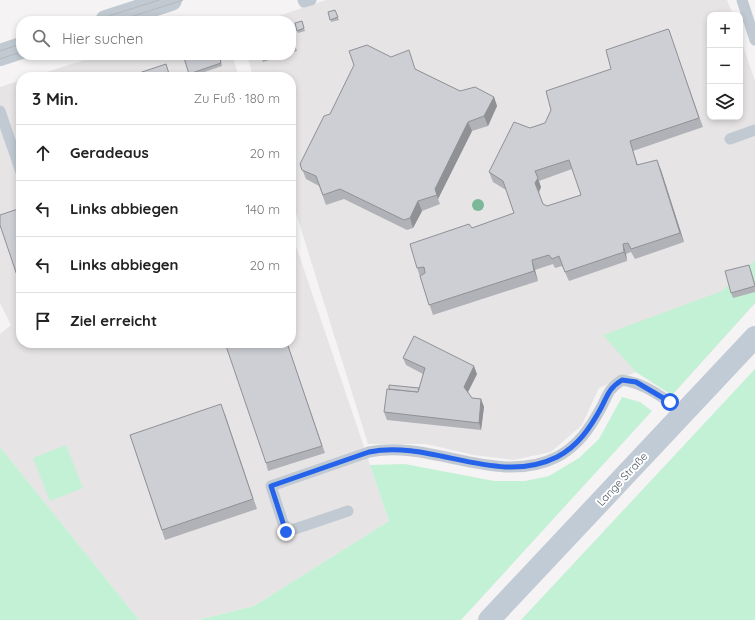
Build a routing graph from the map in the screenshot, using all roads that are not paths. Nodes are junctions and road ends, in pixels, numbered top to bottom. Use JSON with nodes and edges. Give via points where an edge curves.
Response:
{"nodes":[{"id":1,"x":171,"y":0,"type":"edge"},
{"id":2,"x":303,"y":0,"type":"edge"},
{"id":3,"x":311,"y":0,"type":"edge"},
{"id":4,"x":742,"y":0,"type":"edge"},
{"id":5,"x":133,"y":6,"type":"edge"},
{"id":6,"x":115,"y":16,"type":"edge"},
{"id":7,"x":755,"y":40,"type":"edge"},
{"id":8,"x":16,"y":50,"type":"edge"},
{"id":9,"x":0,"y":55,"type":"edge"},
{"id":10,"x":0,"y":111,"type":"edge"},
{"id":11,"x":755,"y":130,"type":"edge"},
{"id":12,"x":730,"y":139,"type":"dead end"},
{"id":13,"x":16,"y":157,"type":"edge"},
{"id":14,"x":755,"y":337,"type":"edge"},
{"id":15,"x":684,"y":414,"type":"junction"},
{"id":16,"x":348,"y":511,"type":"dead end"},
{"id":17,"x":489,"y":620,"type":"edge"}],
"edges":[{"from":1,"to":5,"type":"street"},
{"from":2,"to":3,"type":"lane"},
{"from":4,"to":7,"type":"lane"},
{"from":5,"to":6,"type":"street"},
{"from":8,"to":9,"type":"street"},
{"from":10,"to":13,"type":"lane"},
{"from":11,"to":12,"type":"lane"},
{"from":14,"to":15,"type":"main road","name":"Lange Straße"},
{"from":15,"to":16,"type":"lane","via":[[670,402],[636,382],[622,380],[611,387],[588,431],[573,446],[557,457],[536,465],[494,466],[438,454],[383,449],[271,486],[286,532]]},
{"from":15,"to":17,"type":"main road","name":"Lange Straße"}]}
